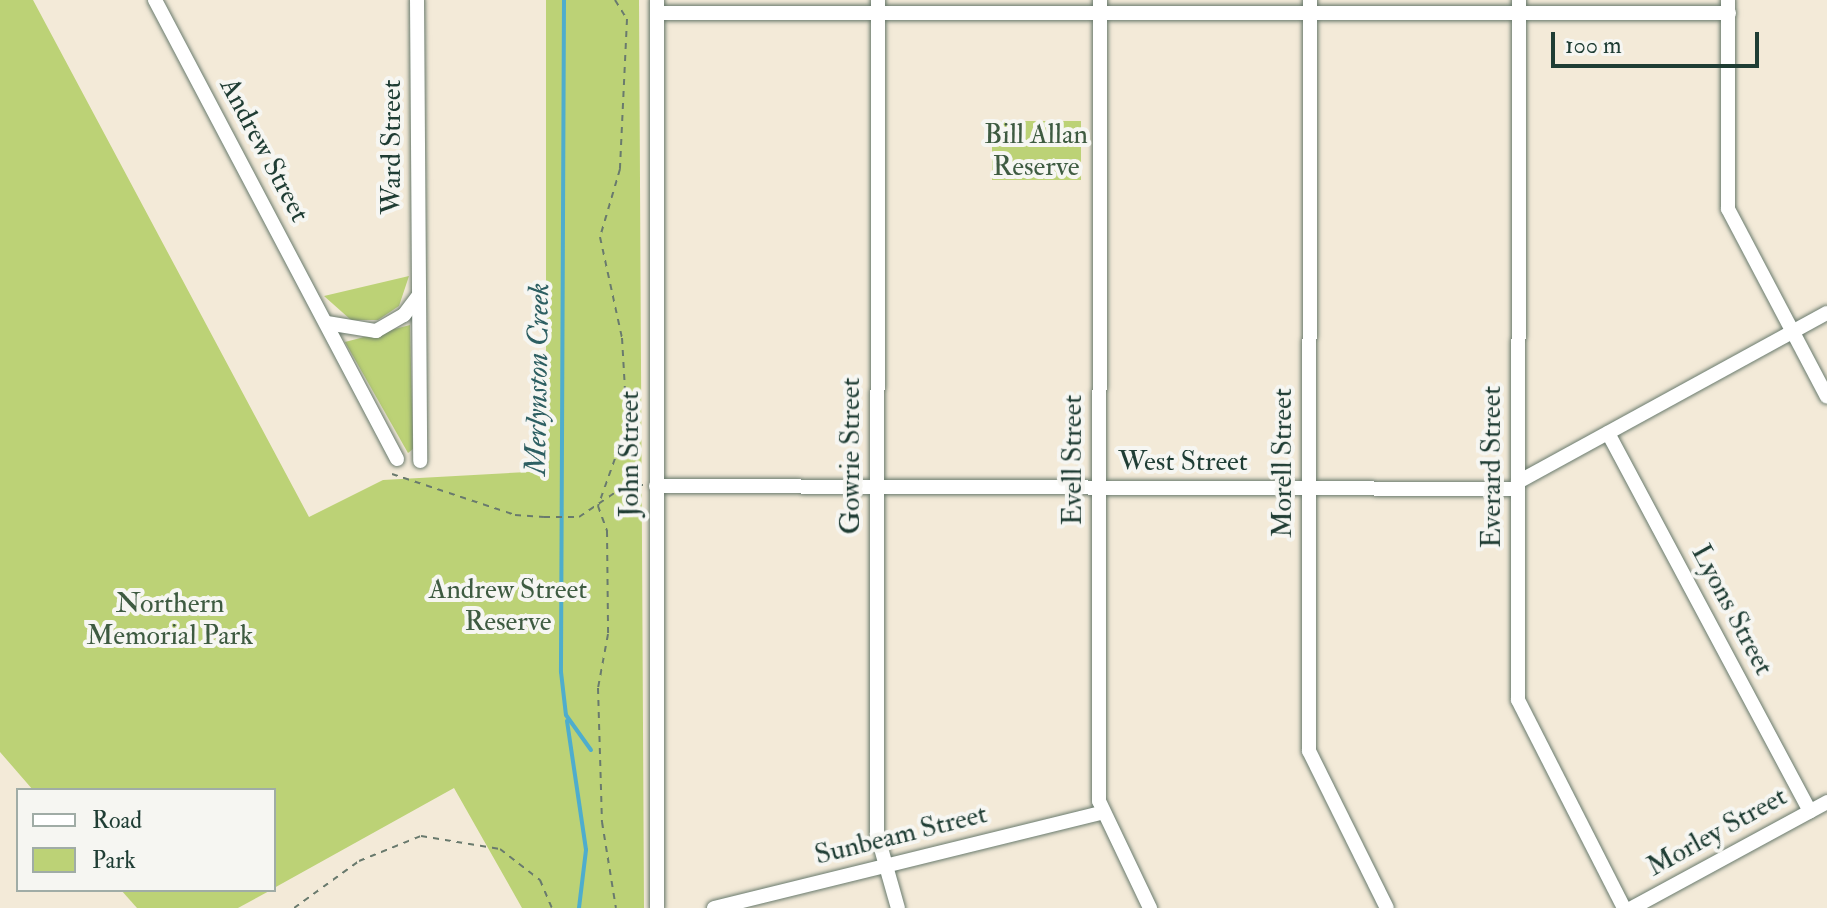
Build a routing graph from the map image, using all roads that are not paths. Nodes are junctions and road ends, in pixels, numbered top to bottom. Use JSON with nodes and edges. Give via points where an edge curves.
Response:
{"nodes":[{"id":1,"x":155,"y":0,"type":"edge"},
{"id":2,"x":417,"y":0,"type":"edge"},
{"id":3,"x":878,"y":6,"type":"edge"},
{"id":4,"x":1100,"y":6,"type":"edge"},
{"id":5,"x":1310,"y":6,"type":"edge"},
{"id":6,"x":1519,"y":6,"type":"edge"},
{"id":7,"x":1728,"y":6,"type":"edge"},
{"id":8,"x":657,"y":7,"type":"edge"},
{"id":9,"x":419,"y":294,"type":"junction"},
{"id":10,"x":1827,"y":313,"type":"edge"},
{"id":11,"x":327,"y":323,"type":"junction"},
{"id":12,"x":1792,"y":332,"type":"junction"},
{"id":13,"x":1827,"y":397,"type":"edge"},
{"id":14,"x":1608,"y":433,"type":"junction"},
{"id":15,"x":420,"y":461,"type":"dead end"},
{"id":16,"x":394,"y":467,"type":"road end"},
{"id":17,"x":1518,"y":485,"type":"junction"},
{"id":18,"x":656,"y":486,"type":"junction"},
{"id":19,"x":877,"y":488,"type":"junction"},
{"id":20,"x":1099,"y":488,"type":"junction"},
{"id":21,"x":1309,"y":488,"type":"junction"},
{"id":22,"x":1827,"y":802,"type":"edge"},
{"id":23,"x":1810,"y":811,"type":"junction"},
{"id":24,"x":1100,"y":813,"type":"junction"},
{"id":25,"x":882,"y":866,"type":"junction"},
{"id":26,"x":1659,"y":902,"type":"edge"},
{"id":27,"x":657,"y":908,"type":"edge"},
{"id":28,"x":714,"y":908,"type":"edge"},
{"id":29,"x":898,"y":908,"type":"edge"},
{"id":30,"x":1150,"y":908,"type":"edge"},
{"id":31,"x":1387,"y":908,"type":"edge"},
{"id":32,"x":1624,"y":908,"type":"edge"},
{"id":33,"x":1632,"y":908,"type":"edge"}],
"edges":[{"from":1,"to":11,"type":"street","name":"Andrew Street"},
{"from":2,"to":9,"type":"street","name":"Ward Street"},
{"from":3,"to":4,"type":"street"},
{"from":3,"to":8,"type":"street"},
{"from":3,"to":19,"type":"street","name":"Gowrie Street"},
{"from":4,"to":5,"type":"street"},
{"from":4,"to":20,"type":"street","name":"Evell Street"},
{"from":5,"to":6,"type":"street"},
{"from":5,"to":21,"type":"street","name":"Morell Street"},
{"from":6,"to":7,"type":"street"},
{"from":6,"to":17,"type":"street","name":"Everard Street"},
{"from":7,"to":12,"type":"street","via":[[1728,209]]},
{"from":8,"to":18,"type":"street","name":"John Street"},
{"from":9,"to":11,"type":"street","via":[[404,315],[376,331]]},
{"from":9,"to":15,"type":"street","name":"Ward Street"},
{"from":10,"to":12,"type":"street","name":"West Street"},
{"from":11,"to":16,"type":"street","name":"Andrew Street"},
{"from":12,"to":13,"type":"street"},
{"from":12,"to":14,"type":"street","name":"West Street"},
{"from":14,"to":17,"type":"street","name":"West Street"},
{"from":14,"to":23,"type":"street","name":"Lyons Street"},
{"from":17,"to":21,"type":"street","name":"West Street"},
{"from":17,"to":32,"type":"street","name":"Everard Street","via":[[1520,710]]},
{"from":18,"to":19,"type":"street","name":"West Street"},
{"from":18,"to":27,"type":"street","name":"John Street"},
{"from":19,"to":20,"type":"street","name":"West Street"},
{"from":19,"to":25,"type":"street","name":"Gowrie Street"},
{"from":20,"to":21,"type":"street","name":"West Street"},
{"from":20,"to":24,"type":"street","name":"Evell Street"},
{"from":21,"to":31,"type":"street","name":"Morell Street","via":[[1310,761]]},
{"from":22,"to":23,"type":"street","name":"Morley Street"},
{"from":23,"to":26,"type":"street","name":"Morley Street"},
{"from":24,"to":25,"type":"street","name":"Sunbeam Street"},
{"from":24,"to":30,"type":"street","name":"Evell Street"},
{"from":25,"to":28,"type":"street","name":"Sunbeam Street"},
{"from":25,"to":29,"type":"street","name":"Gowrie Street"},
{"from":26,"to":33,"type":"street","name":"Morley Street"}]}
